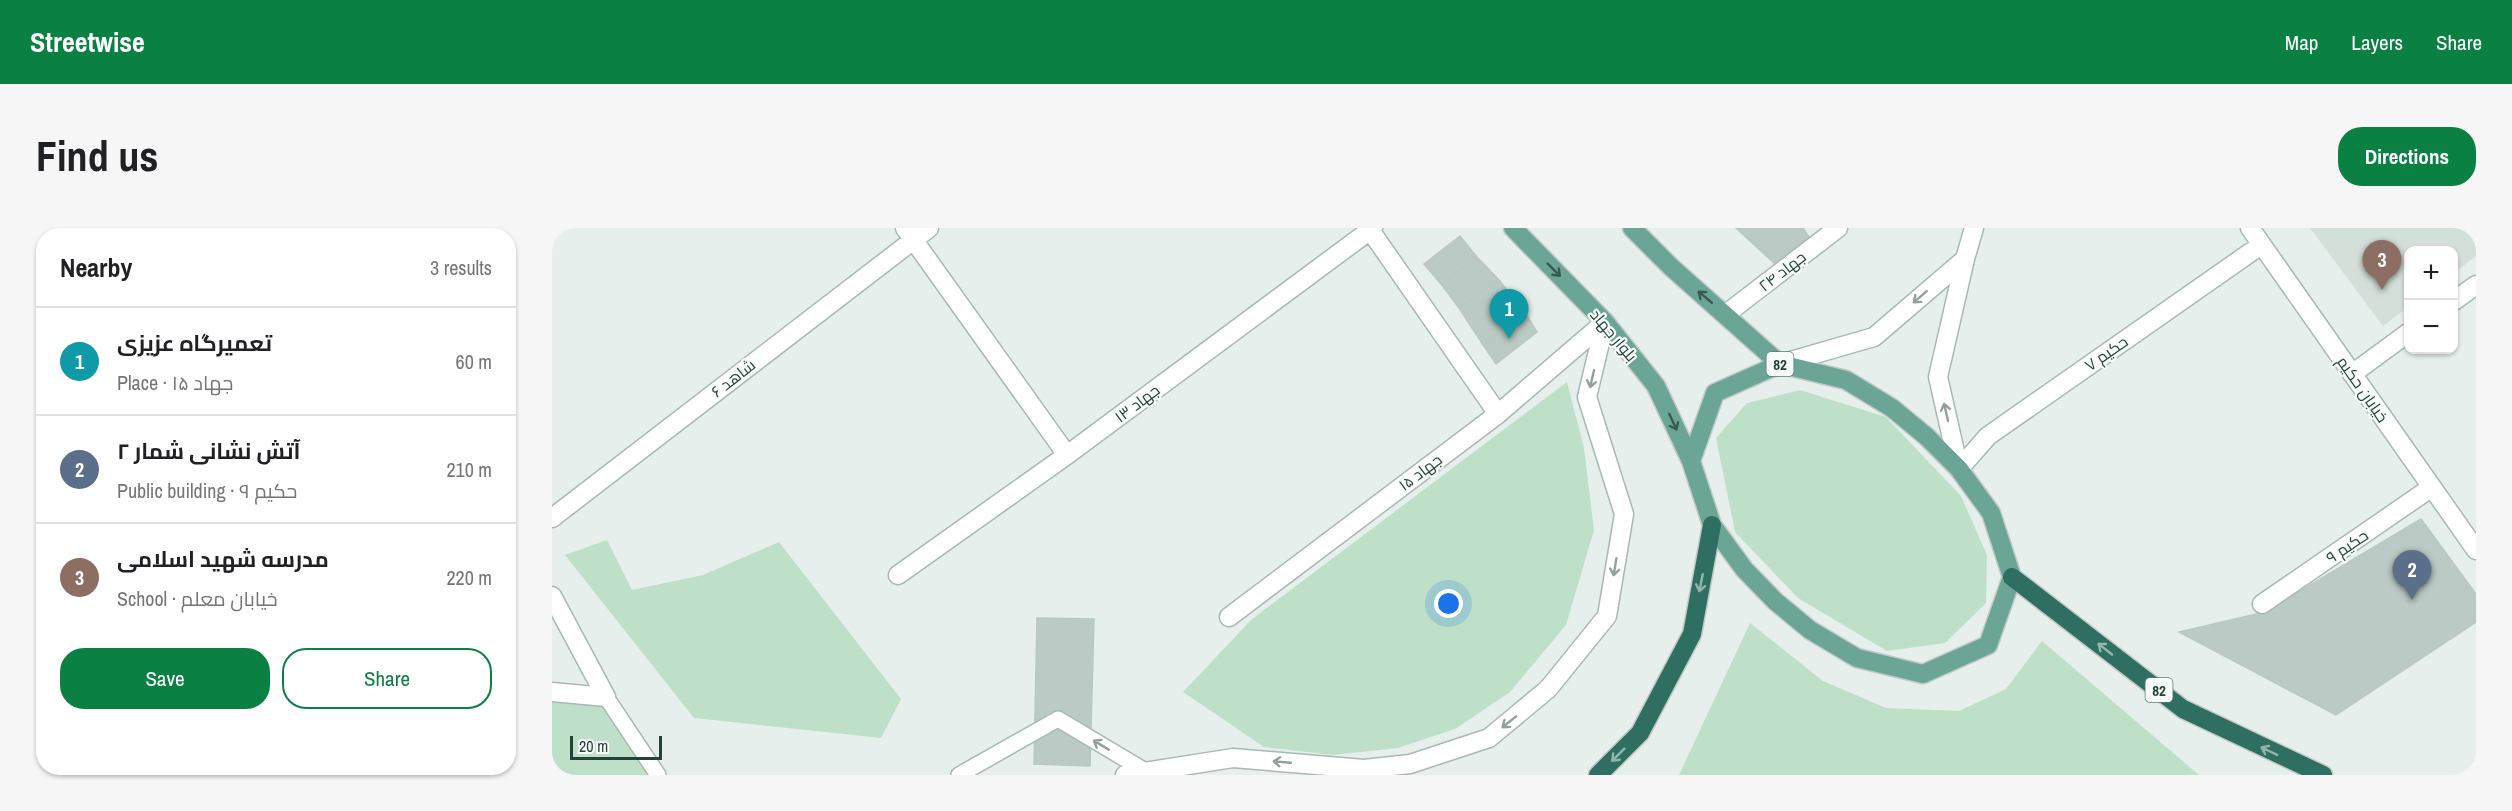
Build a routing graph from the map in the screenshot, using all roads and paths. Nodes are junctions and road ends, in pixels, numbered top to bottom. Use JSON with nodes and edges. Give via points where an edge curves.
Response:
{"nodes":[{"id":1,"x":929,"y":228,"type":"edge"},
{"id":2,"x":1513,"y":228,"type":"edge"},
{"id":3,"x":1632,"y":228,"type":"edge"},
{"id":4,"x":1838,"y":228,"type":"edge"},
{"id":5,"x":1974,"y":228,"type":"edge"},
{"id":6,"x":2250,"y":228,"type":"edge"},
{"id":7,"x":1371,"y":229,"type":"edge"},
{"id":8,"x":909,"y":233,"type":"edge"},
{"id":9,"x":2261,"y":245,"type":"junction"},
{"id":10,"x":1965,"y":259,"type":"junction"},
{"id":11,"x":2476,"y":285,"type":"edge"},
{"id":12,"x":2455,"y":300,"type":"edge"},
{"id":13,"x":1726,"y":314,"type":"junction"},
{"id":14,"x":1605,"y":322,"type":"junction"},
{"id":15,"x":2404,"y":337,"type":"edge"},
{"id":16,"x":1780,"y":364,"type":"junction"},
{"id":17,"x":2352,"y":374,"type":"junction"},
{"id":18,"x":1498,"y":414,"type":"junction"},
{"id":19,"x":1067,"y":455,"type":"junction"},
{"id":20,"x":1691,"y":461,"type":"junction"},
{"id":21,"x":1959,"y":469,"type":"junction"},
{"id":22,"x":2432,"y":488,"type":"junction"},
{"id":23,"x":552,"y":518,"type":"edge"},
{"id":24,"x":1712,"y":525,"type":"junction"},
{"id":25,"x":2476,"y":550,"type":"edge"},
{"id":26,"x":898,"y":575,"type":"dead end"},
{"id":27,"x":2012,"y":577,"type":"junction"},
{"id":28,"x":552,"y":596,"type":"edge"},
{"id":29,"x":2262,"y":604,"type":"dead end"},
{"id":30,"x":1229,"y":617,"type":"dead end"},
{"id":31,"x":552,"y":692,"type":"edge"},
{"id":32,"x":606,"y":697,"type":"junction"},
{"id":33,"x":1150,"y":774,"type":"edge"},
{"id":34,"x":658,"y":775,"type":"edge"},
{"id":35,"x":959,"y":775,"type":"edge"},
{"id":36,"x":1125,"y":775,"type":"edge"},
{"id":37,"x":1598,"y":775,"type":"edge"},
{"id":38,"x":2323,"y":775,"type":"edge"}],
"edges":[{"from":1,"to":8,"type":"street","name":"شاهد ۶"},
{"from":2,"to":14,"type":"main road","name":"بلوار جهاد","one_way":true},
{"from":13,"to":3,"type":"main road","number":"82","one_way":true},
{"from":4,"to":13,"type":"street","name":"جهاد ۲۴"},
{"from":5,"to":10,"type":"street"},
{"from":6,"to":9,"type":"street","name":"خیابان حکیم"},
{"from":7,"to":18,"type":"street"},
{"from":7,"to":19,"type":"street","name":"جهاد ۱۳"},
{"from":8,"to":19,"type":"street"},
{"from":8,"to":23,"type":"street","name":"شاهد ۶"},
{"from":9,"to":17,"type":"street","name":"خیابان حکیم"},
{"from":9,"to":21,"type":"street","name":"حکیم ۷","via":[[1988,436]]},
{"from":10,"to":16,"type":"street","one_way":true,"via":[[1874,337]]},
{"from":21,"to":10,"type":"street","one_way":true,"via":[[1938,378]]},
{"from":11,"to":12,"type":"street"},
{"from":13,"to":16,"type":"main road","number":"82"},
{"from":14,"to":18,"type":"street","name":"جهاد ۱۵"},
{"from":14,"to":20,"type":"main road","name":"بلوار جهاد","one_way":true,"via":[[1656,386]]},
{"from":14,"to":33,"type":"street","one_way":true,"via":[[1587,397],[1624,514],[1607,616],[1548,689],[1489,738],[1410,764],[1364,769],[1233,758]]},
{"from":15,"to":17,"type":"street"},
{"from":16,"to":20,"type":"main road","number":"82","via":[[1715,393]]},
{"from":16,"to":21,"type":"main road","number":"82","via":[[1846,380],[1892,408]]},
{"from":17,"to":22,"type":"street","name":"خیابان حکیم"},
{"from":18,"to":30,"type":"street","name":"جهاد ۱۵"},
{"from":19,"to":26,"type":"street","name":"جهاد ۱۳"},
{"from":20,"to":24,"type":"main road","name":"بلوار جهاد"},
{"from":21,"to":27,"type":"main road","number":"82","via":[[1991,513]]},
{"from":22,"to":25,"type":"street","name":"خیابان حکیم"},
{"from":22,"to":29,"type":"street","name":"حکیم ۹"},
{"from":24,"to":27,"type":"main road","name":"بلوار جهاد","via":[[1744,569],[1810,630],[1857,658],[1923,674],[1988,645]]},
{"from":24,"to":37,"type":"highway","one_way":true,"via":[[1692,634],[1640,733]]},
{"from":38,"to":27,"type":"highway","number":"82","one_way":true,"via":[[2183,709]]},
{"from":28,"to":32,"type":"street"},
{"from":31,"to":32,"type":"street"},
{"from":32,"to":34,"type":"lane"},
{"from":33,"to":35,"type":"lane","one_way":true,"via":[[1058,719]]},
{"from":33,"to":36,"type":"street"}]}
